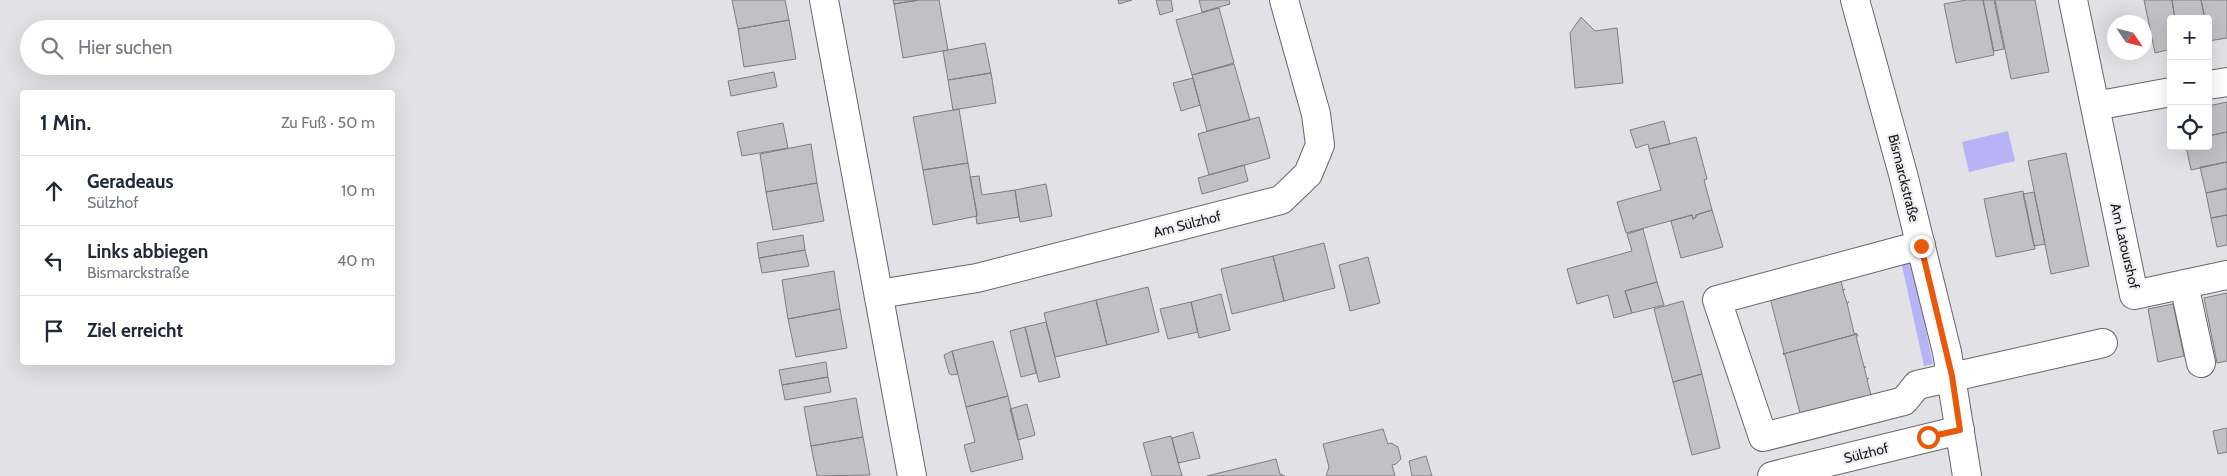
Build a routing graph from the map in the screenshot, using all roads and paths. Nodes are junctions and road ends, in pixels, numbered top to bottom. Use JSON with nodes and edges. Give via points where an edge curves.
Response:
{"nodes":[{"id":1,"x":824,"y":0,"type":"edge"},
{"id":2,"x":1284,"y":0,"type":"edge"},
{"id":3,"x":1855,"y":0,"type":"edge"},
{"id":4,"x":2073,"y":0,"type":"edge"},
{"id":5,"x":2227,"y":82,"type":"edge"},
{"id":6,"x":2212,"y":84,"type":"edge"},
{"id":7,"x":2167,"y":93,"type":"edge"},
{"id":8,"x":2095,"y":106,"type":"junction"},
{"id":9,"x":1921,"y":246,"type":"junction"},
{"id":10,"x":2227,"y":274,"type":"edge"},
{"id":11,"x":2184,"y":284,"type":"junction"},
{"id":12,"x":879,"y":294,"type":"junction"},
{"id":13,"x":2103,"y":343,"type":"dead end"},
{"id":14,"x":2201,"y":363,"type":"dead end"},
{"id":15,"x":1952,"y":376,"type":"junction"},
{"id":16,"x":1960,"y":430,"type":"junction"},
{"id":17,"x":912,"y":476,"type":"edge"},
{"id":18,"x":1772,"y":476,"type":"edge"},
{"id":19,"x":1966,"y":476,"type":"edge"}],
"edges":[{"from":1,"to":12,"type":"street"},
{"from":2,"to":12,"type":"street","name":"Am Sülzhof","via":[[1316,114],[1320,145],[1308,174],[1281,200],[977,278]]},
{"from":3,"to":9,"type":"street","name":"Bismarckstraße"},
{"from":4,"to":8,"type":"street","name":"Am Latourshof"},
{"from":5,"to":6,"type":"street"},
{"from":7,"to":8,"type":"street"},
{"from":8,"to":11,"type":"street","name":"Am Latourshof","via":[[2134,295]]},
{"from":9,"to":15,"type":"street","name":"Bismarckstraße"},
{"from":9,"to":15,"type":"street","via":[[1717,300],[1763,437],[1904,401],[1917,385]]},
{"from":10,"to":11,"type":"street","name":"Am Latourshof"},
{"from":11,"to":14,"type":"street"},
{"from":12,"to":17,"type":"street"},
{"from":13,"to":15,"type":"street"},
{"from":15,"to":16,"type":"street","name":"Bismarckstraße"},
{"from":16,"to":18,"type":"street","name":"Sülzhof"},
{"from":16,"to":19,"type":"street","name":"Bismarckstraße"}]}
